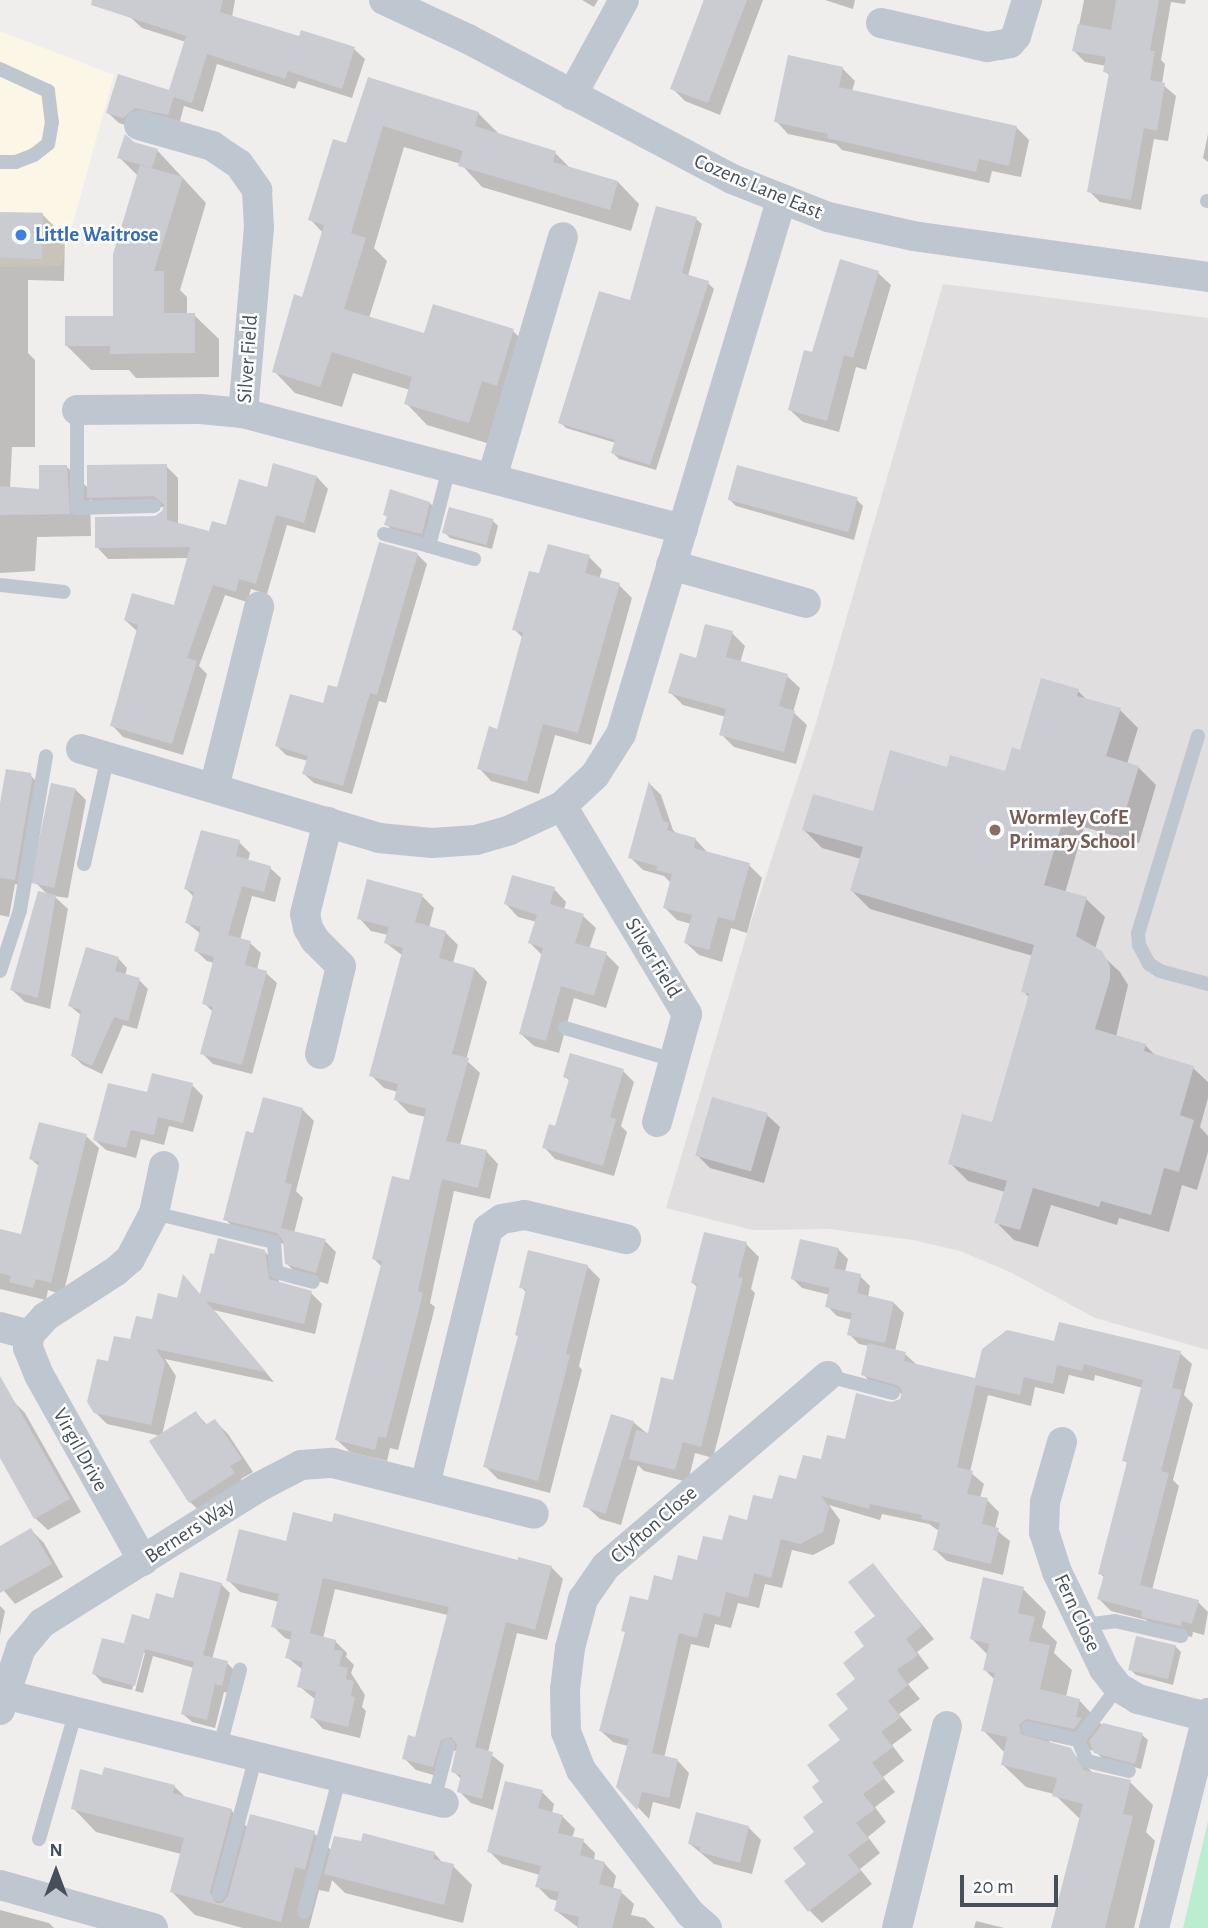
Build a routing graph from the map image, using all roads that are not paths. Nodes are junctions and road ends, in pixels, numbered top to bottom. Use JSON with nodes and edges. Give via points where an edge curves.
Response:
{"nodes":[{"id":1,"x":383,"y":0,"type":"edge"},
{"id":2,"x":624,"y":0,"type":"edge"},
{"id":3,"x":1027,"y":0,"type":"edge"},
{"id":4,"x":881,"y":23,"type":"dead end"},
{"id":5,"x":0,"y":69,"type":"edge"},
{"id":6,"x":572,"y":95,"type":"junction"},
{"id":7,"x":139,"y":125,"type":"dead end"},
{"id":8,"x":0,"y":162,"type":"edge"},
{"id":9,"x":781,"y":201,"type":"junction"},
{"id":10,"x":563,"y":237,"type":"dead end"},
{"id":11,"x":1208,"y":277,"type":"edge"},
{"id":12,"x":77,"y":410,"type":"joint"},
{"id":13,"x":243,"y":413,"type":"junction"},
{"id":14,"x":449,"y":468,"type":"junction"},
{"id":15,"x":492,"y":478,"type":"junction"},
{"id":16,"x":154,"y":506,"type":"dead end"},
{"id":17,"x":683,"y":529,"type":"junction"},
{"id":18,"x":384,"y":534,"type":"dead end"},
{"id":19,"x":429,"y":546,"type":"junction"},
{"id":20,"x":474,"y":559,"type":"dead end"},
{"id":21,"x":671,"y":565,"type":"junction"},
{"id":22,"x":0,"y":585,"type":"edge"},
{"id":23,"x":64,"y":592,"type":"dead end"},
{"id":24,"x":806,"y":603,"type":"dead end"},
{"id":25,"x":259,"y":607,"type":"dead end"},
{"id":26,"x":1198,"y":736,"type":"dead end"},
{"id":27,"x":94,"y":753,"type":"joint"},
{"id":28,"x":46,"y":756,"type":"dead end"},
{"id":29,"x":214,"y":788,"type":"junction"},
{"id":30,"x":562,"y":806,"type":"junction"},
{"id":31,"x":328,"y":822,"type":"junction"},
{"id":32,"x":84,"y":864,"type":"dead end"},
{"id":33,"x":0,"y":971,"type":"edge"},
{"id":34,"x":1208,"y":984,"type":"edge"},
{"id":35,"x":565,"y":1028,"type":"dead end"},
{"id":36,"x":320,"y":1054,"type":"dead end"},
{"id":37,"x":674,"y":1060,"type":"junction"},
{"id":38,"x":657,"y":1122,"type":"dead end"},
{"id":39,"x":163,"y":1167,"type":"dead end"},
{"id":40,"x":154,"y":1213,"type":"junction"},
{"id":41,"x":626,"y":1238,"type":"dead end"},
{"id":42,"x":313,"y":1282,"type":"dead end"},
{"id":43,"x":0,"y":1327,"type":"edge"},
{"id":44,"x":29,"y":1335,"type":"junction"},
{"id":45,"x":828,"y":1376,"type":"joint"},
{"id":46,"x":893,"y":1392,"type":"dead end"},
{"id":47,"x":1062,"y":1442,"type":"dead end"},
{"id":48,"x":425,"y":1485,"type":"junction"},
{"id":49,"x":534,"y":1514,"type":"dead end"},
{"id":50,"x":143,"y":1561,"type":"junction"},
{"id":51,"x":1084,"y":1625,"type":"junction"},
{"id":52,"x":1181,"y":1636,"type":"dead end"},
{"id":53,"x":240,"y":1670,"type":"dead end"},
{"id":54,"x":1118,"y":1687,"type":"junction"},
{"id":55,"x":2,"y":1702,"type":"edge"},
{"id":56,"x":76,"y":1711,"type":"junction"},
{"id":57,"x":1208,"y":1715,"type":"edge"},
{"id":58,"x":947,"y":1726,"type":"dead end"},
{"id":59,"x":1028,"y":1728,"type":"dead end"},
{"id":60,"x":1077,"y":1740,"type":"junction"},
{"id":61,"x":220,"y":1746,"type":"junction"},
{"id":62,"x":448,"y":1746,"type":"dead end"},
{"id":63,"x":256,"y":1756,"type":"junction"},
{"id":64,"x":1129,"y":1771,"type":"dead end"},
{"id":65,"x":340,"y":1776,"type":"junction"},
{"id":66,"x":439,"y":1802,"type":"joint"},
{"id":67,"x":39,"y":1839,"type":"dead end"},
{"id":68,"x":0,"y":1885,"type":"edge"},
{"id":69,"x":219,"y":1894,"type":"dead end"},
{"id":70,"x":304,"y":1912,"type":"dead end"},
{"id":71,"x":153,"y":1928,"type":"edge"},
{"id":72,"x":707,"y":1928,"type":"edge"},
{"id":73,"x":897,"y":1928,"type":"edge"},
{"id":74,"x":1154,"y":1928,"type":"edge"}],
"edges":[{"from":1,"to":6,"type":"street","name":"Cozens Lane East"},
{"from":2,"to":6,"type":"street"},
{"from":3,"to":4,"type":"street","via":[[1016,36],[1000,45],[987,47]]},
{"from":5,"to":8,"type":"lane","via":[[48,91],[52,122],[48,144],[34,155]]},
{"from":6,"to":9,"type":"street","name":"Cozens Lane East"},
{"from":7,"to":13,"type":"street","name":"Silver Field","via":[[212,146],[239,164],[257,190],[259,227]]},
{"from":9,"to":11,"type":"street","name":"Cozens Lane East","via":[[828,218],[913,236]]},
{"from":9,"to":17,"type":"street"},
{"from":10,"to":15,"type":"street"},
{"from":12,"to":13,"type":"street"},
{"from":12,"to":16,"type":"lane","via":[[77,508]]},
{"from":13,"to":14,"type":"street","name":"Silver Field"},
{"from":14,"to":15,"type":"street","name":"Silver Field"},
{"from":14,"to":19,"type":"lane"},
{"from":15,"to":17,"type":"street","name":"Silver Field"},
{"from":17,"to":21,"type":"street"},
{"from":18,"to":19,"type":"lane"},
{"from":19,"to":20,"type":"lane"},
{"from":21,"to":24,"type":"street"},
{"from":21,"to":30,"type":"street","via":[[621,734],[595,775]]},
{"from":22,"to":23,"type":"lane"},
{"from":25,"to":29,"type":"street"},
{"from":26,"to":34,"type":"lane","via":[[1138,933],[1142,955],[1149,964]]},
{"from":27,"to":29,"type":"street"},
{"from":27,"to":32,"type":"lane"},
{"from":28,"to":33,"type":"lane","via":[[20,910]]},
{"from":29,"to":31,"type":"street"},
{"from":30,"to":31,"type":"street","via":[[476,840],[379,838]]},
{"from":30,"to":37,"type":"street","name":"Silver Field","via":[[687,1014]]},
{"from":31,"to":36,"type":"street","via":[[304,914],[315,940],[341,965]]},
{"from":35,"to":37,"type":"lane"},
{"from":37,"to":38,"type":"street","name":"Silver Field"},
{"from":39,"to":40,"type":"street"},
{"from":40,"to":42,"type":"lane","via":[[274,1242],[276,1272]]},
{"from":40,"to":44,"type":"street","via":[[130,1259],[44,1317]]},
{"from":41,"to":48,"type":"street","via":[[525,1215],[502,1219],[488,1229]]},
{"from":43,"to":44,"type":"street"},
{"from":44,"to":50,"type":"street","name":"Virgil Drive","via":[[28,1348],[39,1375]]},
{"from":45,"to":46,"type":"lane"},
{"from":45,"to":72,"type":"street","name":"Clyfton Close","via":[[606,1566],[583,1600],[570,1648],[566,1732],[581,1770],[690,1913]]},
{"from":47,"to":51,"type":"street","name":"Fern Close","via":[[1045,1502],[1044,1532],[1057,1572]]},
{"from":48,"to":49,"type":"street","name":"Berners Way"},
{"from":48,"to":50,"type":"street","name":"Berners Way","via":[[333,1463],[301,1465]]},
{"from":50,"to":55,"type":"street","name":"Berners Way","via":[[42,1623],[29,1636],[13,1665]]},
{"from":51,"to":52,"type":"lane","via":[[1115,1621]]},
{"from":51,"to":54,"type":"street","name":"Fern Close","via":[[1104,1669]]},
{"from":53,"to":61,"type":"lane"},
{"from":54,"to":57,"type":"street","via":[[1138,1699]]},
{"from":54,"to":60,"type":"lane"},
{"from":55,"to":56,"type":"street","name":"Berners Way"},
{"from":56,"to":61,"type":"street","name":"Berners Way"},
{"from":56,"to":67,"type":"lane"},
{"from":57,"to":74,"type":"street"},
{"from":58,"to":73,"type":"street"},
{"from":59,"to":60,"type":"lane"},
{"from":60,"to":64,"type":"lane","via":[[1087,1760]]},
{"from":61,"to":63,"type":"street","name":"Berners Way"},
{"from":62,"to":66,"type":"lane"},
{"from":63,"to":65,"type":"street","name":"Berners Way"},
{"from":63,"to":69,"type":"lane"},
{"from":65,"to":66,"type":"street","name":"Berners Way"},
{"from":65,"to":70,"type":"lane"},
{"from":68,"to":71,"type":"street"}]}
